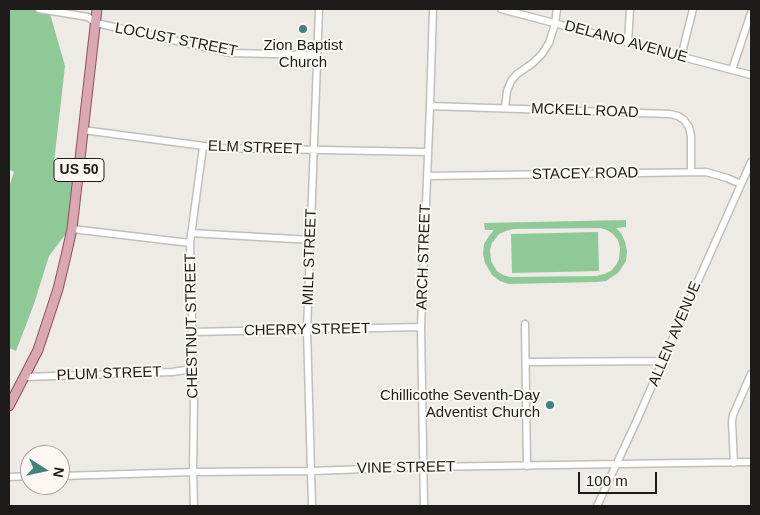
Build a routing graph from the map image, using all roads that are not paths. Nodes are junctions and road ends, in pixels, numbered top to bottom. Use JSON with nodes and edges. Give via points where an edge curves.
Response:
{"nodes":[{"id":1,"x":39,"y":9,"type":"edge"},
{"id":2,"x":97,"y":9,"type":"edge"},
{"id":3,"x":319,"y":9,"type":"edge"},
{"id":4,"x":433,"y":9,"type":"edge"},
{"id":5,"x":500,"y":9,"type":"edge"},
{"id":6,"x":558,"y":9,"type":"edge"},
{"id":7,"x":630,"y":9,"type":"edge"},
{"id":8,"x":693,"y":9,"type":"edge"},
{"id":9,"x":751,"y":13,"type":"edge"},
{"id":10,"x":96,"y":23,"type":"junction"},
{"id":11,"x":555,"y":24,"type":"junction"},
{"id":12,"x":628,"y":43,"type":"junction"},
{"id":13,"x":317,"y":55,"type":"junction"},
{"id":14,"x":681,"y":56,"type":"junction"},
{"id":15,"x":732,"y":70,"type":"junction"},
{"id":16,"x":751,"y":75,"type":"edge"},
{"id":17,"x":430,"y":106,"type":"junction"},
{"id":18,"x":505,"y":108,"type":"junction"},
{"id":19,"x":83,"y":130,"type":"junction"},
{"id":20,"x":203,"y":147,"type":"junction"},
{"id":21,"x":314,"y":150,"type":"junction"},
{"id":22,"x":428,"y":152,"type":"junction"},
{"id":23,"x":751,"y":162,"type":"edge"},
{"id":24,"x":691,"y":172,"type":"junction"},
{"id":25,"x":749,"y":175,"type":"edge"},
{"id":26,"x":427,"y":176,"type":"junction"},
{"id":27,"x":741,"y":184,"type":"junction"},
{"id":28,"x":72,"y":229,"type":"junction"},
{"id":29,"x":191,"y":233,"type":"junction"},
{"id":30,"x":311,"y":240,"type":"junction"},
{"id":31,"x":190,"y":243,"type":"junction"},
{"id":32,"x":525,"y":324,"type":"dead end"},
{"id":33,"x":421,"y":327,"type":"junction"},
{"id":34,"x":307,"y":330,"type":"junction"},
{"id":35,"x":192,"y":332,"type":"junction"},
{"id":36,"x":664,"y":361,"type":"junction"},
{"id":37,"x":526,"y":362,"type":"junction"},
{"id":38,"x":193,"y":369,"type":"junction"},
{"id":39,"x":751,"y":374,"type":"edge"},
{"id":40,"x":25,"y":377,"type":"junction"},
{"id":41,"x":9,"y":406,"type":"edge"},
{"id":42,"x":734,"y":462,"type":"junction"},
{"id":43,"x":751,"y":462,"type":"edge"},
{"id":44,"x":618,"y":464,"type":"junction"},
{"id":45,"x":527,"y":466,"type":"junction"},
{"id":46,"x":424,"y":467,"type":"junction"},
{"id":47,"x":311,"y":471,"type":"junction"},
{"id":48,"x":193,"y":472,"type":"junction"},
{"id":49,"x":70,"y":476,"type":"edge"},
{"id":50,"x":194,"y":506,"type":"edge"},
{"id":51,"x":312,"y":506,"type":"edge"},
{"id":52,"x":424,"y":506,"type":"edge"},
{"id":53,"x":597,"y":506,"type":"edge"}],
"edges":[{"from":1,"to":10,"type":"street","name":"LOCUST STREET","via":[[88,17]]},
{"from":2,"to":10,"type":"main road","number":"US 50"},
{"from":3,"to":13,"type":"street","name":"MILL STREET"},
{"from":4,"to":17,"type":"street","name":"ARCH STREET"},
{"from":5,"to":11,"type":"street","name":"DELANO AVENUE"},
{"from":6,"to":11,"type":"street"},
{"from":7,"to":12,"type":"street"},
{"from":8,"to":14,"type":"street"},
{"from":9,"to":15,"type":"street"},
{"from":10,"to":13,"type":"street","name":"LOCUST STREET","via":[[231,53]]},
{"from":10,"to":19,"type":"main road","number":"US 50"},
{"from":11,"to":12,"type":"street","name":"DELANO AVENUE"},
{"from":11,"to":18,"type":"street","via":[[542,54],[511,81]]},
{"from":12,"to":14,"type":"street","name":"DELANO AVENUE"},
{"from":13,"to":21,"type":"street","name":"MILL STREET"},
{"from":14,"to":15,"type":"street","name":"DELANO AVENUE"},
{"from":15,"to":16,"type":"street","name":"DELANO AVENUE"},
{"from":17,"to":18,"type":"street","name":"MCKELL ROAD"},
{"from":17,"to":22,"type":"street","name":"ARCH STREET"},
{"from":18,"to":24,"type":"street","name":"MCKELL ROAD","via":[[678,116],[689,127]]},
{"from":19,"to":20,"type":"street","name":"ELM STREET"},
{"from":19,"to":28,"type":"main road","number":"US 50"},
{"from":20,"to":21,"type":"street","name":"ELM STREET"},
{"from":20,"to":29,"type":"street","name":"CHESTNUT STREET"},
{"from":21,"to":22,"type":"street","name":"ELM STREET"},
{"from":21,"to":30,"type":"street","name":"MILL STREET"},
{"from":22,"to":26,"type":"street","name":"ARCH STREET"},
{"from":23,"to":25,"type":"street","name":"ALLEN AVENUE"},
{"from":24,"to":26,"type":"street","name":"STACEY ROAD"},
{"from":24,"to":27,"type":"street","name":"STACEY ROAD","via":[[717,174]]},
{"from":25,"to":27,"type":"street","name":"ALLEN AVENUE"},
{"from":26,"to":33,"type":"street","name":"ARCH STREET"},
{"from":27,"to":36,"type":"street","name":"ALLEN AVENUE"},
{"from":28,"to":31,"type":"street"},
{"from":28,"to":40,"type":"main road","number":"US 50","via":[[50,317]]},
{"from":29,"to":30,"type":"street"},
{"from":29,"to":31,"type":"street","name":"CHESTNUT STREET"},
{"from":30,"to":34,"type":"street","name":"MILL STREET"},
{"from":31,"to":35,"type":"street","name":"CHESTNUT STREET"},
{"from":32,"to":37,"type":"street"},
{"from":33,"to":34,"type":"street","name":"CHERRY STREET"},
{"from":33,"to":46,"type":"street","name":"ARCH STREET"},
{"from":34,"to":35,"type":"street","name":"CHERRY STREET"},
{"from":34,"to":47,"type":"street","name":"MILL STREET"},
{"from":35,"to":38,"type":"street","name":"CHESTNUT STREET"},
{"from":36,"to":37,"type":"street"},
{"from":36,"to":44,"type":"street","name":"ALLEN AVENUE"},
{"from":37,"to":45,"type":"street"},
{"from":38,"to":40,"type":"street","name":"PLUM STREET"},
{"from":38,"to":48,"type":"street","name":"CHESTNUT STREET"},
{"from":39,"to":42,"type":"street","via":[[733,415]]},
{"from":40,"to":41,"type":"main road","number":"US 50"},
{"from":42,"to":43,"type":"street","name":"VINE STREET"},
{"from":42,"to":44,"type":"street","name":"VINE STREET"},
{"from":44,"to":45,"type":"street","name":"VINE STREET"},
{"from":44,"to":53,"type":"street","name":"ALLEN AVENUE"},
{"from":45,"to":46,"type":"street","name":"VINE STREET"},
{"from":46,"to":47,"type":"street","name":"VINE STREET"},
{"from":46,"to":52,"type":"street","name":"ARCH STREET"},
{"from":47,"to":48,"type":"street","name":"VINE STREET"},
{"from":47,"to":51,"type":"street","name":"MILL STREET"},
{"from":48,"to":49,"type":"street","name":"VINE STREET"},
{"from":48,"to":50,"type":"street","name":"CHESTNUT STREET"}]}
